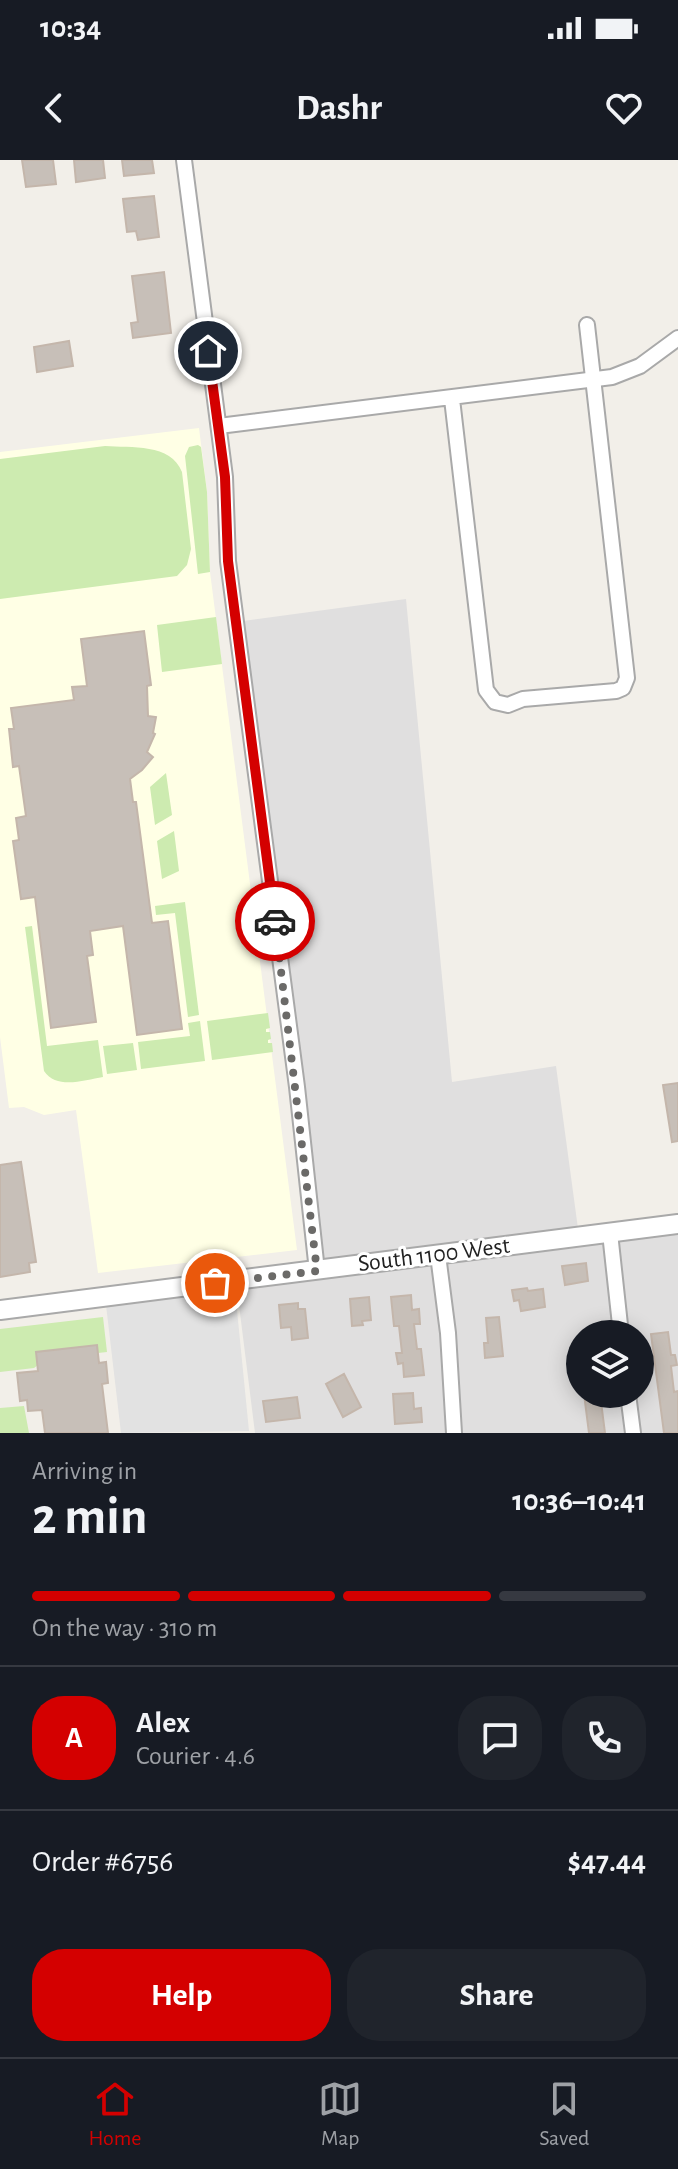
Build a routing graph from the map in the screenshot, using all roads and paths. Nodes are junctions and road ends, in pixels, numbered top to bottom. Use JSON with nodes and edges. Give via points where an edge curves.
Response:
{"nodes":[{"id":1,"x":184,"y":160,"type":"edge"},
{"id":2,"x":587,"y":325,"type":"dead end"},
{"id":3,"x":678,"y":338,"type":"edge"},
{"id":4,"x":594,"y":379,"type":"junction"},
{"id":5,"x":452,"y":399,"type":"junction"},
{"id":6,"x":219,"y":426,"type":"junction"},
{"id":7,"x":678,"y":1224,"type":"edge"},
{"id":8,"x":610,"y":1233,"type":"junction"},
{"id":9,"x":438,"y":1255,"type":"junction"},
{"id":10,"x":317,"y":1271,"type":"junction"},
{"id":11,"x":0,"y":1310,"type":"edge"},
{"id":12,"x":619,"y":1320,"type":"edge"},
{"id":13,"x":630,"y":1408,"type":"edge"},
{"id":14,"x":454,"y":1433,"type":"edge"},
{"id":15,"x":633,"y":1433,"type":"edge"}],
"edges":[{"from":1,"to":6,"type":"street"},
{"from":2,"to":4,"type":"street"},
{"from":3,"to":4,"type":"street","via":[[640,366]]},
{"from":4,"to":5,"type":"street"},
{"from":4,"to":5,"type":"street","via":[[627,678],[616,691],[523,699],[508,705],[495,702],[486,690]]},
{"from":5,"to":6,"type":"street"},
{"from":6,"to":10,"type":"street","via":[[228,561]]},
{"from":7,"to":8,"type":"street","name":"South 1100 West"},
{"from":8,"to":9,"type":"street","name":"South 1100 West"},
{"from":8,"to":12,"type":"street"},
{"from":9,"to":10,"type":"street","name":"South 1100 West"},
{"from":9,"to":14,"type":"street"},
{"from":10,"to":11,"type":"street","name":"South 1100 West"},
{"from":13,"to":15,"type":"street"}]}
